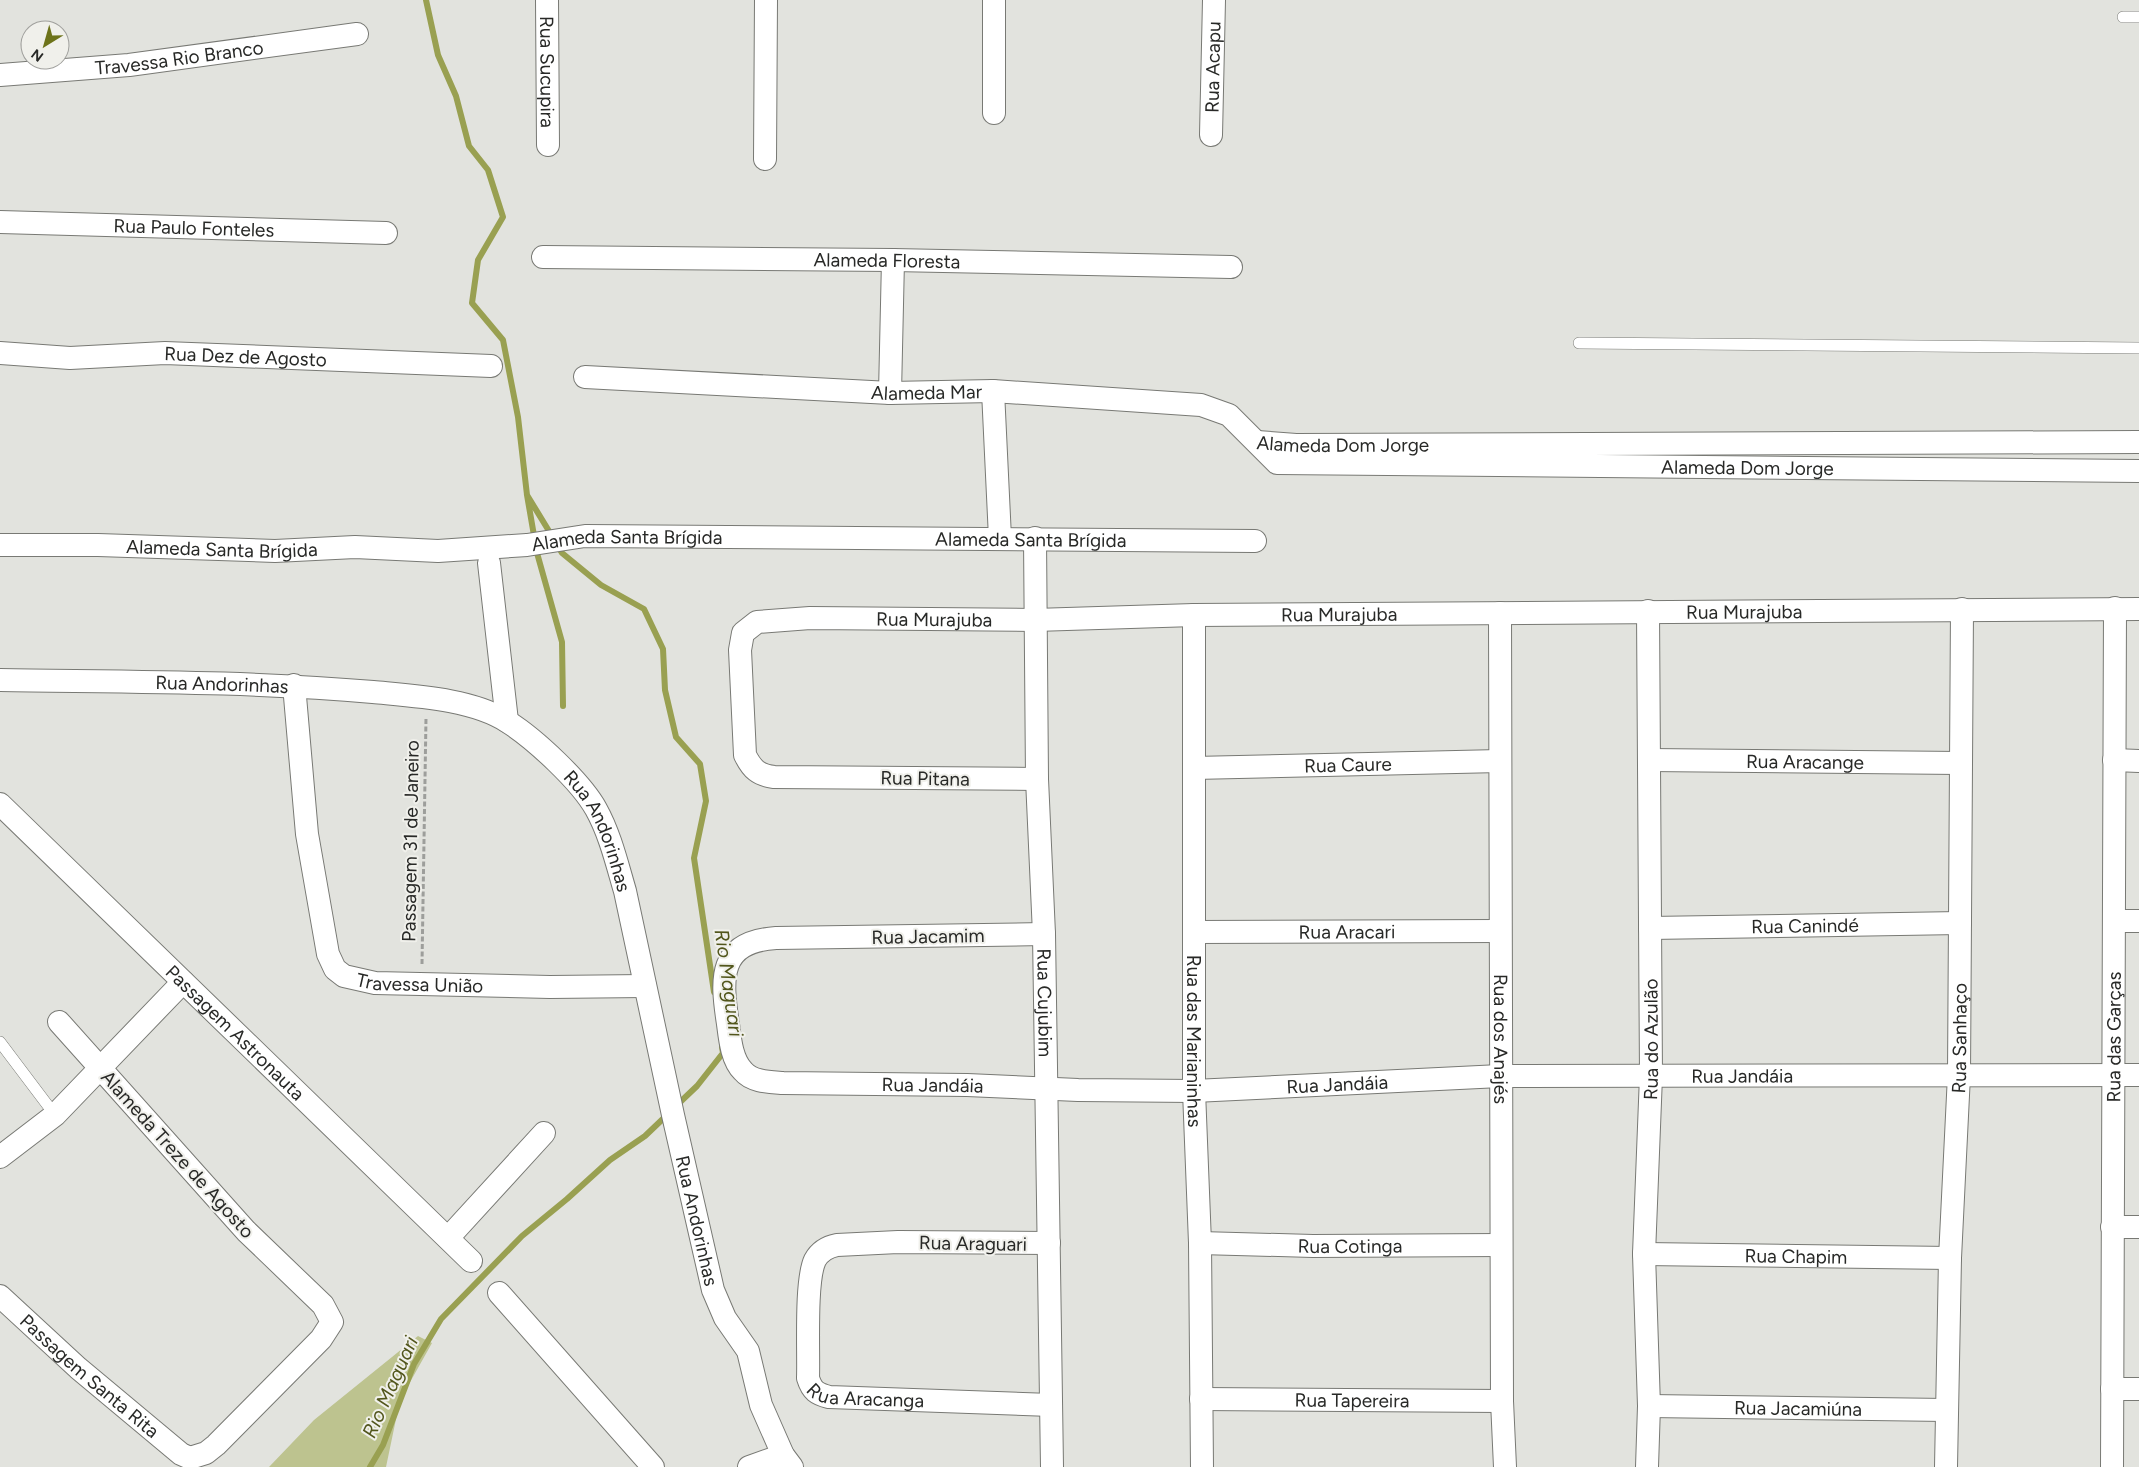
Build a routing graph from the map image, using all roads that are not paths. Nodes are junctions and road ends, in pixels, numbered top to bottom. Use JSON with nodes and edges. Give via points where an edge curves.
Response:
{"nodes":[{"id":1,"x":547,"y":0,"type":"edge"},
{"id":2,"x":766,"y":0,"type":"edge"},
{"id":3,"x":994,"y":0,"type":"edge"},
{"id":4,"x":1214,"y":0,"type":"edge"},
{"id":5,"x":2123,"y":17,"type":"dead end"},
{"id":6,"x":2139,"y":17,"type":"edge"},
{"id":7,"x":357,"y":34,"type":"dead end"},
{"id":8,"x":0,"y":75,"type":"edge"},
{"id":9,"x":994,"y":113,"type":"dead end"},
{"id":10,"x":1211,"y":135,"type":"dead end"},
{"id":11,"x":548,"y":145,"type":"dead end"},
{"id":12,"x":765,"y":159,"type":"dead end"},
{"id":13,"x":0,"y":222,"type":"edge"},
{"id":14,"x":386,"y":233,"type":"dead end"},
{"id":15,"x":543,"y":257,"type":"dead end"},
{"id":16,"x":893,"y":260,"type":"junction"},
{"id":17,"x":1231,"y":267,"type":"dead end"},
{"id":18,"x":1579,"y":343,"type":"dead end"},
{"id":19,"x":2139,"y":348,"type":"edge"},
{"id":20,"x":0,"y":353,"type":"edge"},
{"id":21,"x":491,"y":366,"type":"dead end"},
{"id":22,"x":585,"y":376,"type":"dead end"},
{"id":23,"x":993,"y":392,"type":"junction"},
{"id":24,"x":890,"y":393,"type":"junction"},
{"id":25,"x":1257,"y":442,"type":"junction"},
{"id":26,"x":2139,"y":442,"type":"edge"},
{"id":27,"x":2139,"y":470,"type":"edge"},
{"id":28,"x":1000,"y":538,"type":"junction"},
{"id":29,"x":1035,"y":538,"type":"junction"},
{"id":30,"x":1255,"y":541,"type":"dead end"},
{"id":31,"x":0,"y":545,"type":"edge"},
{"id":32,"x":489,"y":563,"type":"dead end"},
{"id":33,"x":2115,"y":608,"type":"junction"},
{"id":34,"x":1962,"y":609,"type":"junction"},
{"id":35,"x":2139,"y":609,"type":"edge"},
{"id":36,"x":1648,"y":611,"type":"junction"},
{"id":37,"x":1500,"y":613,"type":"junction"},
{"id":38,"x":1194,"y":615,"type":"junction"},
{"id":39,"x":1035,"y":620,"type":"junction"},
{"id":40,"x":0,"y":680,"type":"edge"},
{"id":41,"x":294,"y":685,"type":"junction"},
{"id":42,"x":507,"y":720,"type":"junction"},
{"id":43,"x":1649,"y":760,"type":"junction"},
{"id":44,"x":2114,"y":760,"type":"junction"},
{"id":45,"x":1500,"y":761,"type":"junction"},
{"id":46,"x":2139,"y":761,"type":"edge"},
{"id":47,"x":1960,"y":763,"type":"junction"},
{"id":48,"x":1194,"y":768,"type":"junction"},
{"id":49,"x":813,"y":777,"type":"joint"},
{"id":50,"x":1037,"y":779,"type":"junction"},
{"id":51,"x":0,"y":804,"type":"edge"},
{"id":52,"x":2114,"y":921,"type":"junction"},
{"id":53,"x":2139,"y":921,"type":"edge"},
{"id":54,"x":1960,"y":923,"type":"junction"},
{"id":55,"x":1650,"y":928,"type":"junction"},
{"id":56,"x":1500,"y":931,"type":"junction"},
{"id":57,"x":1195,"y":932,"type":"junction"},
{"id":58,"x":1044,"y":934,"type":"junction"},
{"id":59,"x":812,"y":937,"type":"joint"},
{"id":60,"x":183,"y":982,"type":"junction"},
{"id":61,"x":645,"y":986,"type":"junction"},
{"id":62,"x":59,"y":1022,"type":"dead end"},
{"id":63,"x":0,"y":1042,"type":"edge"},
{"id":64,"x":101,"y":1068,"type":"junction"},
{"id":65,"x":1958,"y":1075,"type":"junction"},
{"id":66,"x":2113,"y":1075,"type":"junction"},
{"id":67,"x":2139,"y":1075,"type":"edge"},
{"id":68,"x":1500,"y":1076,"type":"junction"},
{"id":69,"x":1651,"y":1076,"type":"junction"},
{"id":70,"x":1046,"y":1089,"type":"junction"},
{"id":71,"x":1194,"y":1091,"type":"junction"},
{"id":72,"x":54,"y":1115,"type":"junction"},
{"id":73,"x":544,"y":1133,"type":"dead end"},
{"id":74,"x":0,"y":1157,"type":"edge"},
{"id":75,"x":2112,"y":1227,"type":"junction"},
{"id":76,"x":2139,"y":1227,"type":"edge"},
{"id":77,"x":448,"y":1238,"type":"junction"},
{"id":78,"x":898,"y":1242,"type":"joint"},
{"id":79,"x":1049,"y":1243,"type":"junction"},
{"id":80,"x":1200,"y":1243,"type":"junction"},
{"id":81,"x":1501,"y":1245,"type":"junction"},
{"id":82,"x":1644,"y":1254,"type":"junction"},
{"id":83,"x":1950,"y":1258,"type":"junction"},
{"id":84,"x":470,"y":1261,"type":"dead end"},
{"id":85,"x":499,"y":1294,"type":"dead end"},
{"id":86,"x":0,"y":1296,"type":"edge"},
{"id":87,"x":2112,"y":1389,"type":"junction"},
{"id":88,"x":2139,"y":1389,"type":"edge"},
{"id":89,"x":1201,"y":1399,"type":"junction"},
{"id":90,"x":1502,"y":1402,"type":"junction"},
{"id":91,"x":1051,"y":1405,"type":"junction"},
{"id":92,"x":1649,"y":1406,"type":"junction"},
{"id":93,"x":1946,"y":1410,"type":"junction"},
{"id":94,"x":181,"y":1454,"type":"joint"},
{"id":95,"x":787,"y":1461,"type":"edge"},
{"id":96,"x":653,"y":1467,"type":"edge"},
{"id":97,"x":749,"y":1467,"type":"edge"},
{"id":98,"x":1052,"y":1467,"type":"edge"},
{"id":99,"x":1202,"y":1467,"type":"edge"},
{"id":100,"x":1505,"y":1467,"type":"edge"},
{"id":101,"x":1647,"y":1467,"type":"edge"},
{"id":102,"x":1946,"y":1467,"type":"edge"},
{"id":103,"x":2112,"y":1467,"type":"edge"}],
"edges":[{"from":1,"to":11,"type":"street","name":"Rua Sucupira"},
{"from":2,"to":12,"type":"street"},
{"from":3,"to":9,"type":"street"},
{"from":4,"to":10,"type":"street","name":"Rua Acapu"},
{"from":5,"to":6,"type":"lane"},
{"from":7,"to":8,"type":"street","name":"Travessa Rio Branco","via":[[129,65]]},
{"from":13,"to":14,"type":"street","name":"Rua Paulo Fonteles"},
{"from":15,"to":16,"type":"street","name":"Alameda Floresta"},
{"from":16,"to":17,"type":"street","name":"Alameda Floresta"},
{"from":16,"to":24,"type":"street"},
{"from":18,"to":19,"type":"lane"},
{"from":20,"to":21,"type":"street","name":"Rua Dez de Agosto","via":[[70,358],[165,353]]},
{"from":22,"to":24,"type":"street","name":"Alameda Mar"},
{"from":23,"to":24,"type":"street","name":"Alameda Mar"},
{"from":23,"to":25,"type":"street","name":"Alameda Mar","via":[[1201,405],[1229,415]]},
{"from":23,"to":28,"type":"street"},
{"from":25,"to":26,"type":"street","name":"Alameda Dom Jorge","via":[[1296,446]]},
{"from":25,"to":27,"type":"street","name":"Alameda Dom Jorge","via":[[1278,463]]},
{"from":28,"to":29,"type":"street","name":"Alameda Santa Brígida"},
{"from":28,"to":31,"type":"street","name":"Alameda Santa Brígida","via":[[585,536],[527,545],[438,551],[356,547],[275,551]]},
{"from":29,"to":30,"type":"street","name":"Alameda Santa Brígida"},
{"from":29,"to":39,"type":"street","name":"Rua Cujubim"},
{"from":32,"to":42,"type":"street"},
{"from":33,"to":34,"type":"street","name":"Rua Murajuba"},
{"from":33,"to":35,"type":"street","name":"Rua Murajuba"},
{"from":33,"to":44,"type":"street","name":"Rua das Garças"},
{"from":34,"to":36,"type":"street","name":"Rua Murajuba"},
{"from":34,"to":47,"type":"street","name":"Rua Sanhaço"},
{"from":36,"to":37,"type":"street","name":"Rua Murajuba"},
{"from":36,"to":43,"type":"street","name":"Rua do Azulão"},
{"from":37,"to":38,"type":"street","name":"Rua Murajuba"},
{"from":37,"to":45,"type":"street","name":"Rua dos Anajés"},
{"from":38,"to":39,"type":"street","name":"Rua Murajuba"},
{"from":38,"to":48,"type":"street","name":"Rua das Marianinhas"},
{"from":39,"to":49,"type":"street","name":"Rua Murajuba","via":[[810,618],[757,622],[749,626],[741,640],[745,755],[750,767],[763,776]]},
{"from":39,"to":50,"type":"street","name":"Rua Cujubim"},
{"from":40,"to":41,"type":"street","name":"Rua Andorinhas"},
{"from":41,"to":42,"type":"street","name":"Rua Andorinhas","via":[[426,697]]},
{"from":41,"to":61,"type":"street","name":"Travessa União","via":[[308,834],[328,954],[335,970],[344,976],[375,982],[421,985]]},
{"from":42,"to":61,"type":"street","name":"Rua Andorinhas","via":[[561,767],[597,811],[626,891]]},
{"from":43,"to":47,"type":"street","name":"Rua Aracange"},
{"from":43,"to":55,"type":"street","name":"Rua do Azulão"},
{"from":44,"to":46,"type":"street"},
{"from":44,"to":52,"type":"street","name":"Rua das Garças"},
{"from":45,"to":48,"type":"street","name":"Rua Caure"},
{"from":45,"to":56,"type":"street","name":"Rua dos Anajés"},
{"from":47,"to":54,"type":"street","name":"Rua Sanhaço"},
{"from":48,"to":57,"type":"street","name":"Rua das Marianinhas"},
{"from":49,"to":50,"type":"street","name":"Rua Pitana"},
{"from":50,"to":58,"type":"street","name":"Rua Cujubim"},
{"from":51,"to":60,"type":"street","name":"Passagem Astronauta"},
{"from":52,"to":53,"type":"street"},
{"from":52,"to":66,"type":"street","name":"Rua das Garças"},
{"from":54,"to":55,"type":"street","name":"Rua Canindé"},
{"from":54,"to":65,"type":"street","name":"Rua Sanhaço"},
{"from":55,"to":69,"type":"street","name":"Rua do Azulão"},
{"from":56,"to":57,"type":"street","name":"Rua Aracari"},
{"from":56,"to":68,"type":"street","name":"Rua dos Anajés"},
{"from":57,"to":71,"type":"street","name":"Rua das Marianinhas"},
{"from":58,"to":59,"type":"street","name":"Rua Jacamim"},
{"from":58,"to":70,"type":"street","name":"Rua Cujubim"},
{"from":59,"to":70,"type":"street","name":"Rua Jandáia","via":[[752,942],[736,952],[725,968],[723,988],[733,1053],[745,1074],[783,1084]]},
{"from":60,"to":64,"type":"street"},
{"from":60,"to":77,"type":"street","name":"Passagem Astronauta"},
{"from":61,"to":95,"type":"street","name":"Rua Andorinhas","via":[[716,1298],[730,1327],[748,1350],[761,1405]]},
{"from":62,"to":64,"type":"street","name":"Alameda Treze de Agosto"},
{"from":63,"to":72,"type":"lane"},
{"from":64,"to":72,"type":"street"},
{"from":64,"to":94,"type":"street","name":"Alameda Treze de Agosto","via":[[189,1169],[299,1284],[324,1305],[332,1322],[321,1339],[206,1454],[190,1458]]},
{"from":65,"to":66,"type":"street","name":"Rua Jandáia"},
{"from":65,"to":69,"type":"street","name":"Rua Jandáia"},
{"from":65,"to":83,"type":"street","name":"Rua Sanhaço"},
{"from":66,"to":67,"type":"street","name":"Rua Jandáia"},
{"from":66,"to":75,"type":"street","name":"Rua das Garças"},
{"from":68,"to":69,"type":"street","name":"Rua Jandáia"},
{"from":68,"to":71,"type":"street","name":"Rua Jandáia"},
{"from":68,"to":81,"type":"street","name":"Rua dos Anajés"},
{"from":69,"to":82,"type":"street","name":"Rua do Azulão"},
{"from":70,"to":71,"type":"street","name":"Rua Jandáia"},
{"from":70,"to":79,"type":"street","name":"Rua Cujubim"},
{"from":71,"to":80,"type":"street","name":"Rua das Marianinhas"},
{"from":72,"to":74,"type":"street"},
{"from":73,"to":77,"type":"street"},
{"from":75,"to":76,"type":"street"},
{"from":75,"to":87,"type":"street","name":"Rua das Garças"},
{"from":77,"to":84,"type":"street","name":"Passagem Astronauta"},
{"from":78,"to":79,"type":"street","name":"Rua Araguari"},
{"from":78,"to":91,"type":"street","name":"Rua Aracanga","via":[[836,1245],[827,1247],[817,1257],[810,1286],[809,1312],[808,1378],[812,1389],[818,1394],[845,1398]]},
{"from":79,"to":91,"type":"street","name":"Rua Cujubim"},
{"from":80,"to":81,"type":"street","name":"Rua Cotinga"},
{"from":80,"to":89,"type":"street","name":"Rua das Marianinhas"},
{"from":81,"to":90,"type":"street","name":"Rua dos Anajés"},
{"from":82,"to":83,"type":"street","name":"Rua Chapim"},
{"from":82,"to":92,"type":"street","name":"Rua do Azulão"},
{"from":83,"to":93,"type":"street","name":"Rua Sanhaço"},
{"from":85,"to":96,"type":"street"},
{"from":86,"to":94,"type":"street","name":"Passagem Santa Rita","via":[[78,1368]]},
{"from":87,"to":88,"type":"street"},
{"from":87,"to":103,"type":"street","name":"Rua das Garças"},
{"from":89,"to":90,"type":"street","name":"Rua Tapereira"},
{"from":89,"to":99,"type":"street","name":"Rua das Marianinhas"},
{"from":90,"to":100,"type":"street","name":"Rua dos Anajés"},
{"from":91,"to":98,"type":"street","name":"Rua Cujubim"},
{"from":92,"to":93,"type":"street","name":"Rua Jacamiúna"},
{"from":92,"to":101,"type":"street","name":"Rua do Azulão"},
{"from":93,"to":102,"type":"street","name":"Rua Sanhaço"},
{"from":95,"to":97,"type":"street"}]}
